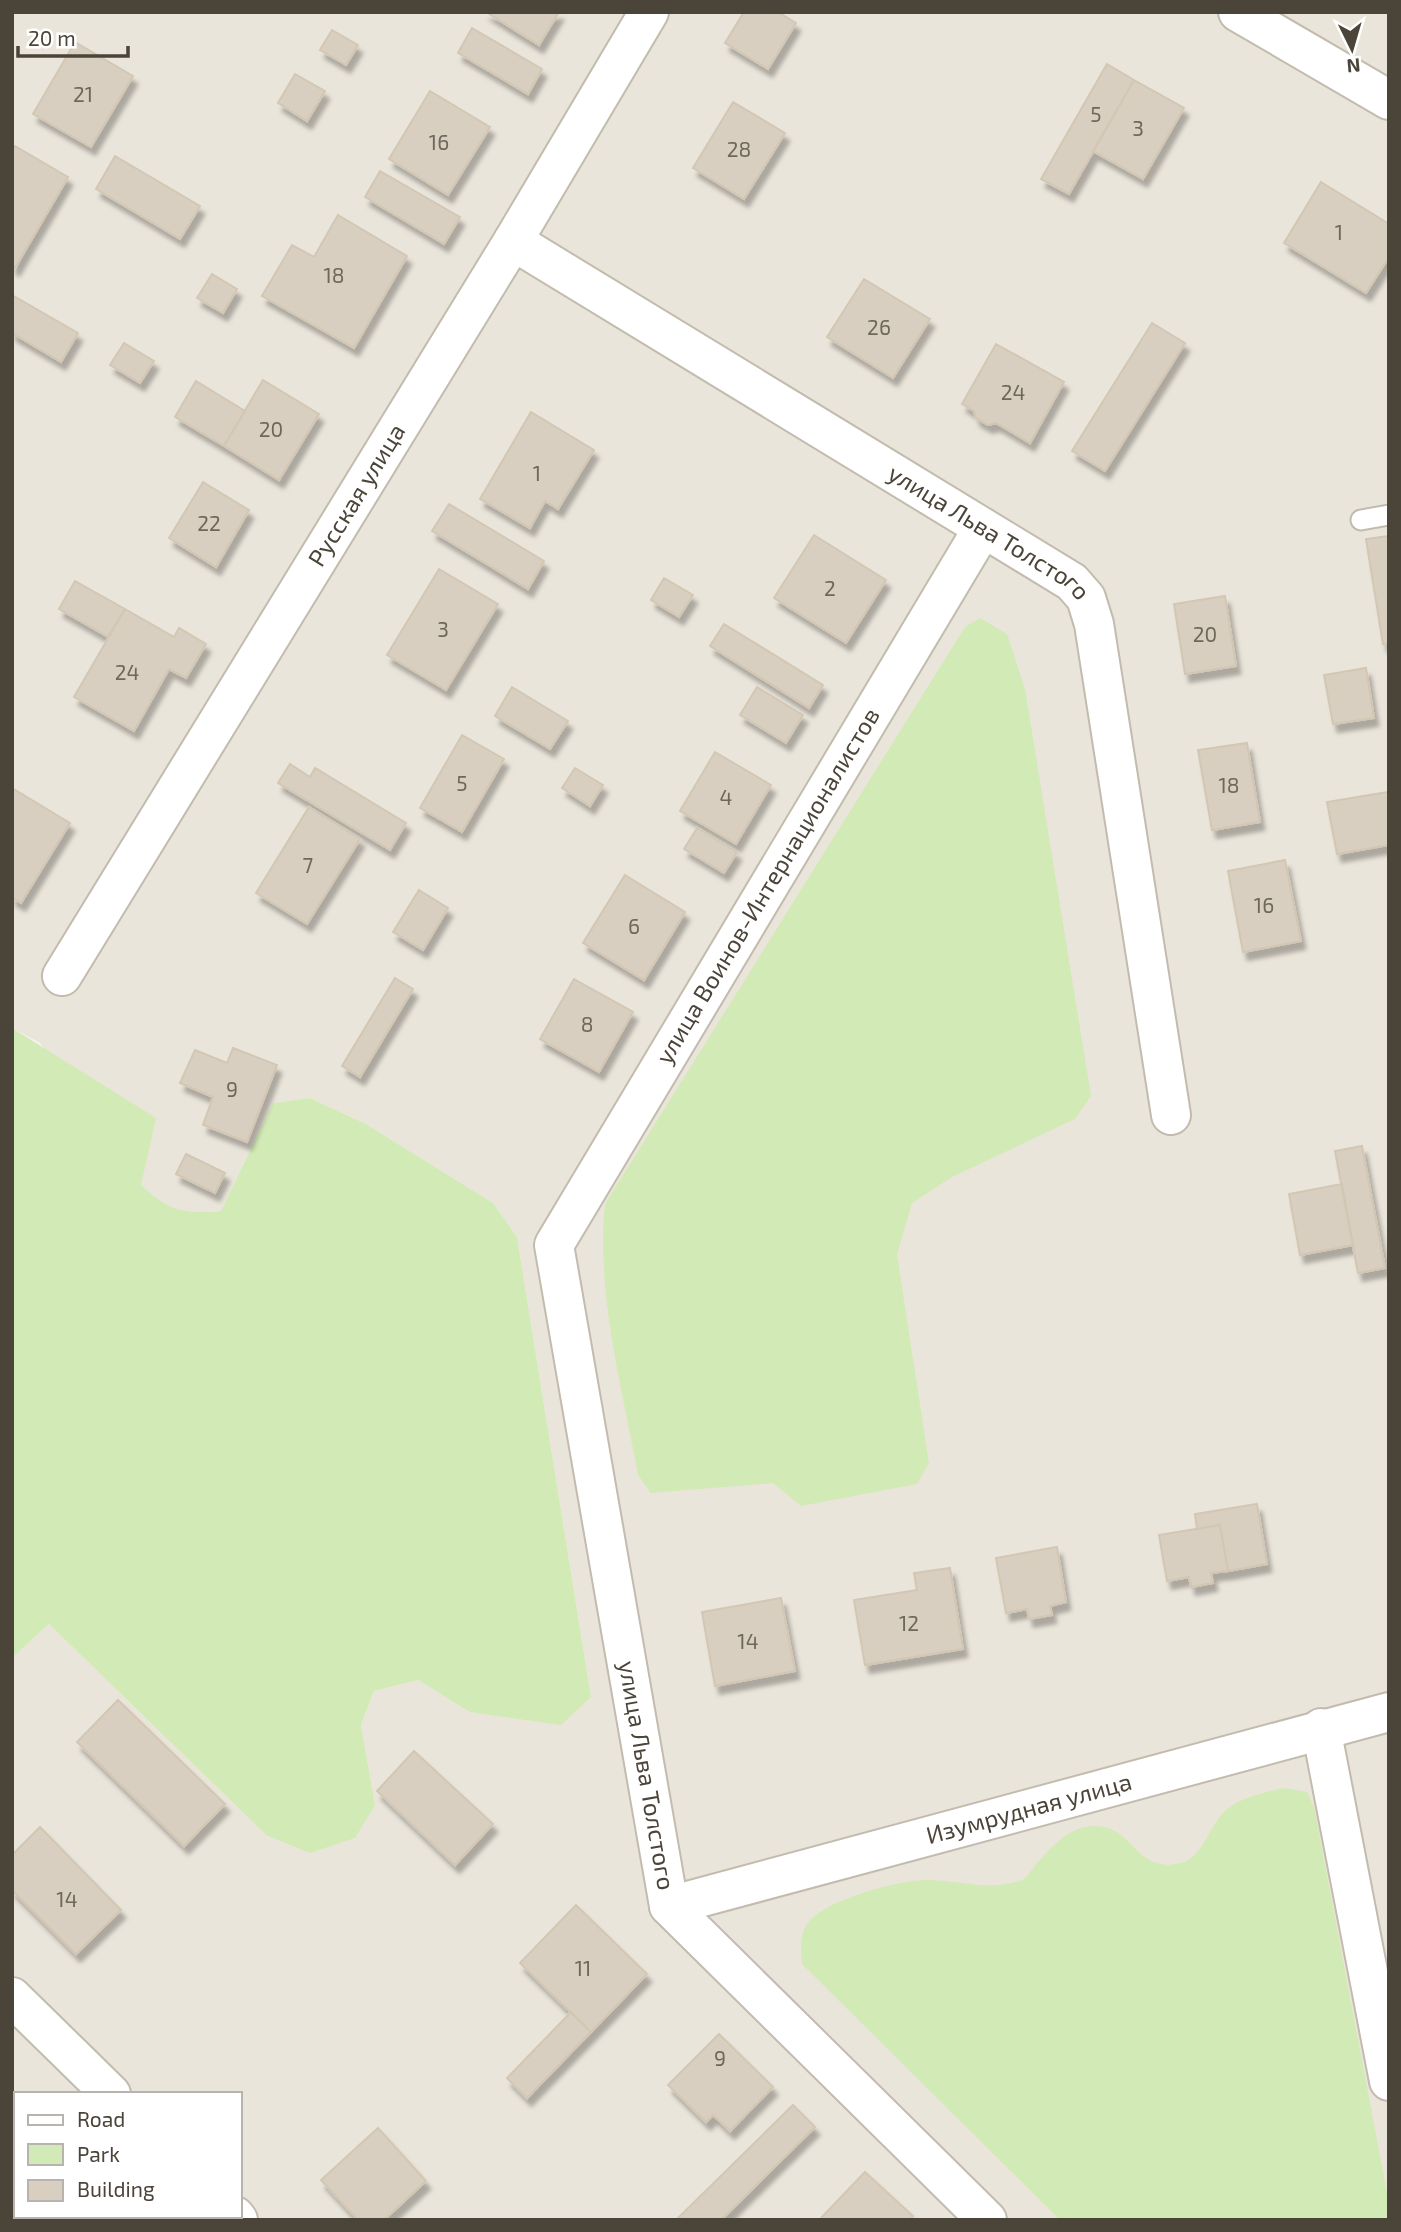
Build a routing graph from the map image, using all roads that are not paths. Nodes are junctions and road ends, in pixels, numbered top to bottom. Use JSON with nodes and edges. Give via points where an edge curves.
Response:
{"nodes":[{"id":1,"x":649,"y":12,"type":"edge"},
{"id":2,"x":1238,"y":12,"type":"edge"},
{"id":3,"x":1389,"y":100,"type":"edge"},
{"id":4,"x":513,"y":241,"type":"junction"},
{"id":5,"x":1389,"y":515,"type":"edge"},
{"id":6,"x":1361,"y":520,"type":"dead end"},
{"id":7,"x":983,"y":528,"type":"junction"},
{"id":8,"x":62,"y":976,"type":"dead end"},
{"id":9,"x":1171,"y":1115,"type":"dead end"},
{"id":10,"x":554,"y":1245,"type":"joint"},
{"id":11,"x":1389,"y":1712,"type":"edge"},
{"id":12,"x":1321,"y":1728,"type":"junction"},
{"id":13,"x":668,"y":1906,"type":"junction"},
{"id":14,"x":12,"y":1997,"type":"edge"},
{"id":15,"x":1389,"y":2081,"type":"edge"},
{"id":16,"x":109,"y":2092,"type":"edge"},
{"id":17,"x":988,"y":2220,"type":"edge"}],
"edges":[{"from":1,"to":4,"type":"street","name":"Русская улица"},
{"from":2,"to":3,"type":"street"},
{"from":4,"to":7,"type":"street","name":"улица Льва Толстого"},
{"from":4,"to":8,"type":"street","name":"Русская улица"},
{"from":5,"to":6,"type":"lane"},
{"from":7,"to":9,"type":"street","name":"улица Льва Толстого","via":[[1072,582],[1086,598],[1094,624]]},
{"from":7,"to":10,"type":"street","name":"улица Воинов-Интернационалистов"},
{"from":10,"to":13,"type":"street","name":"улица Льва Толстого"},
{"from":11,"to":12,"type":"street","name":"Изумрудная улица"},
{"from":12,"to":13,"type":"street","name":"Изумрудная улица"},
{"from":12,"to":15,"type":"street"},
{"from":13,"to":17,"type":"street","name":"улица Льва Толстого"},
{"from":14,"to":16,"type":"street"}]}
